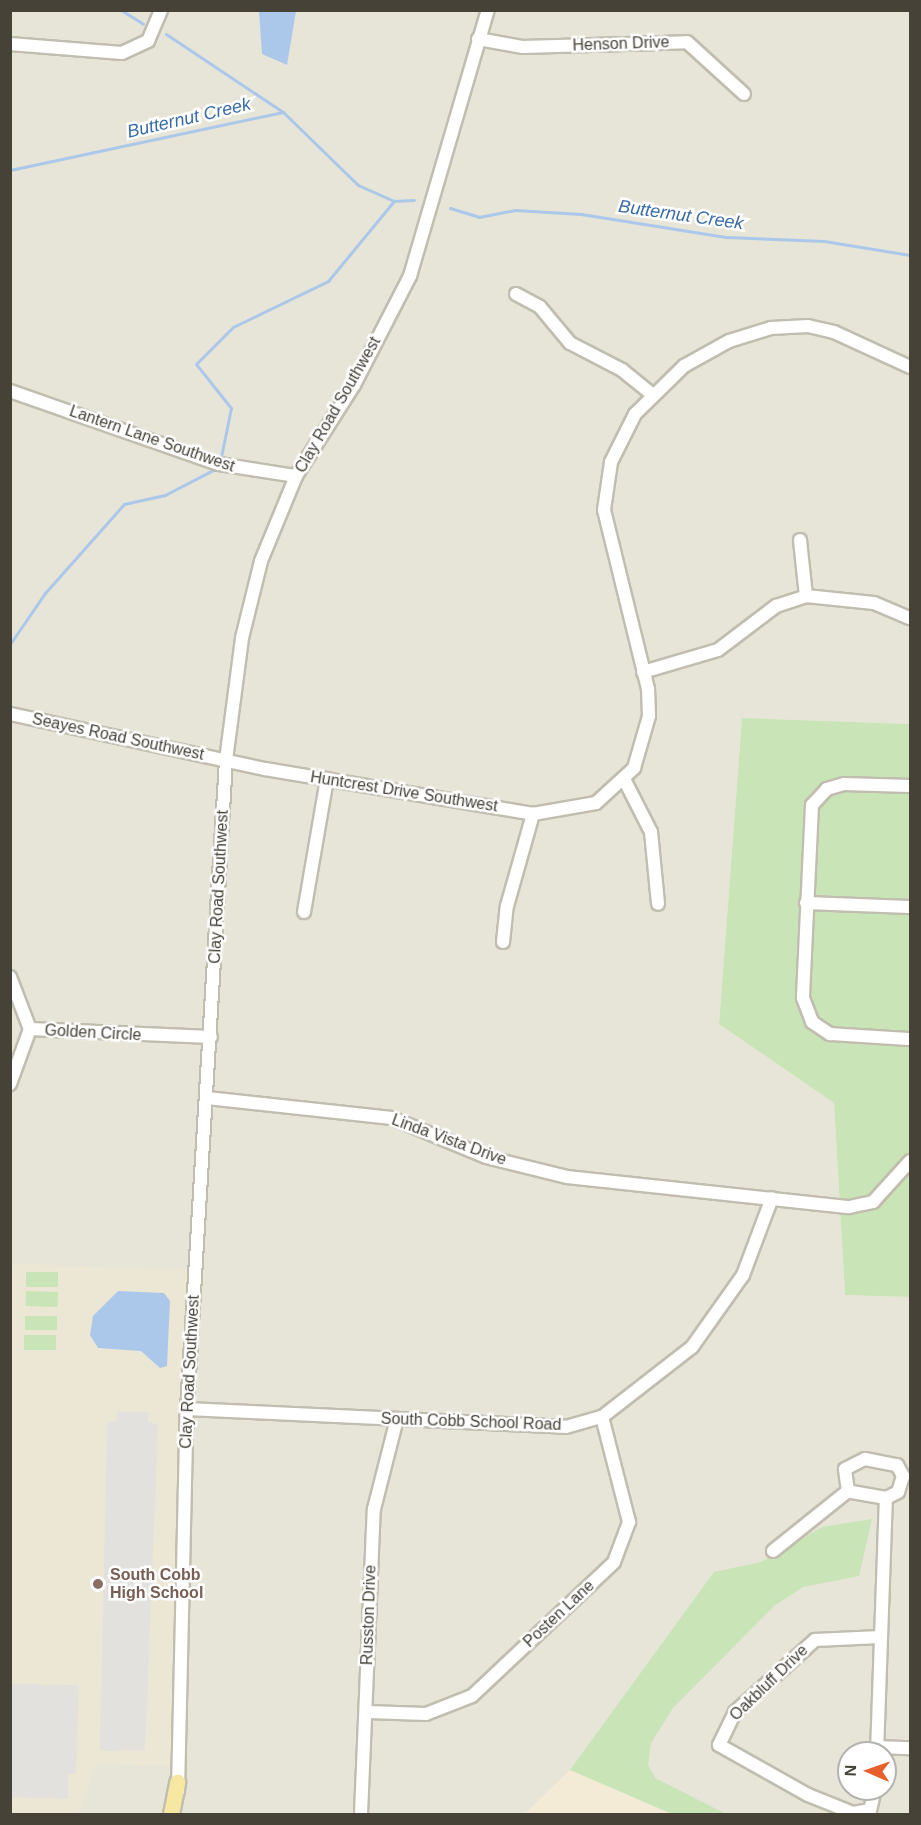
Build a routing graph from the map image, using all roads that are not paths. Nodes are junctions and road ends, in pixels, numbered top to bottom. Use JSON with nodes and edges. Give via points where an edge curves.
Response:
{"nodes":[{"id":1,"x":161,"y":10,"type":"edge"},
{"id":2,"x":488,"y":10,"type":"edge"},
{"id":3,"x":478,"y":39,"type":"junction"},
{"id":4,"x":10,"y":45,"type":"edge"},
{"id":5,"x":744,"y":94,"type":"dead end"},
{"id":6,"x":516,"y":294,"type":"dead end"},
{"id":7,"x":910,"y":367,"type":"edge"},
{"id":8,"x":10,"y":391,"type":"edge"},
{"id":9,"x":653,"y":395,"type":"junction"},
{"id":10,"x":296,"y":476,"type":"junction"},
{"id":11,"x":800,"y":540,"type":"dead end"},
{"id":12,"x":806,"y":596,"type":"junction"},
{"id":13,"x":910,"y":618,"type":"edge"},
{"id":14,"x":644,"y":672,"type":"junction"},
{"id":15,"x":10,"y":714,"type":"edge"},
{"id":16,"x":226,"y":760,"type":"junction"},
{"id":17,"x":327,"y":779,"type":"junction"},
{"id":18,"x":625,"y":781,"type":"junction"},
{"id":19,"x":910,"y":786,"type":"edge"},
{"id":20,"x":533,"y":814,"type":"junction"},
{"id":21,"x":806,"y":903,"type":"junction"},
{"id":22,"x":658,"y":904,"type":"dead end"},
{"id":23,"x":910,"y":907,"type":"edge"},
{"id":24,"x":304,"y":912,"type":"dead end"},
{"id":25,"x":503,"y":942,"type":"dead end"},
{"id":26,"x":10,"y":977,"type":"edge"},
{"id":27,"x":30,"y":1029,"type":"junction"},
{"id":28,"x":211,"y":1037,"type":"junction"},
{"id":29,"x":910,"y":1039,"type":"edge"},
{"id":30,"x":10,"y":1084,"type":"edge"},
{"id":31,"x":207,"y":1098,"type":"junction"},
{"id":32,"x":910,"y":1161,"type":"edge"},
{"id":33,"x":772,"y":1198,"type":"junction"},
{"id":34,"x":188,"y":1409,"type":"junction"},
{"id":35,"x":602,"y":1418,"type":"junction"},
{"id":36,"x":397,"y":1419,"type":"junction"},
{"id":37,"x":848,"y":1491,"type":"junction"},
{"id":38,"x":885,"y":1498,"type":"junction"},
{"id":39,"x":772,"y":1551,"type":"dead end"},
{"id":40,"x":880,"y":1637,"type":"junction"},
{"id":41,"x":368,"y":1712,"type":"junction"},
{"id":42,"x":877,"y":1741,"type":"edge"},
{"id":43,"x":177,"y":1782,"type":"junction"},
{"id":44,"x":872,"y":1801,"type":"edge"},
{"id":45,"x":171,"y":1815,"type":"edge"},
{"id":46,"x":178,"y":1815,"type":"edge"},
{"id":47,"x":361,"y":1815,"type":"edge"}],
"edges":[{"from":1,"to":4,"type":"street","via":[[148,41],[122,53]]},
{"from":2,"to":3,"type":"street","name":"Clay Road Southwest"},
{"from":3,"to":5,"type":"street","name":"Henson Drive","via":[[523,47],[687,42]]},
{"from":3,"to":10,"type":"street","name":"Clay Road Southwest","via":[[410,276],[354,385]]},
{"from":6,"to":9,"type":"street","via":[[540,307],[570,343],[622,370]]},
{"from":7,"to":9,"type":"street","via":[[834,332],[808,326],[771,328],[729,341],[684,366]]},
{"from":8,"to":10,"type":"street","name":"Lantern Lane Southwest","via":[[219,464]]},
{"from":9,"to":14,"type":"street","via":[[635,414],[611,462],[604,510]]},
{"from":10,"to":16,"type":"street","name":"Clay Road Southwest","via":[[249,601]]},
{"from":11,"to":12,"type":"street"},
{"from":12,"to":13,"type":"street","via":[[874,603]]},
{"from":12,"to":14,"type":"street","via":[[776,606],[718,650]]},
{"from":14,"to":18,"type":"street","via":[[647,736]]},
{"from":15,"to":16,"type":"street","name":"Seayes Road Southwest"},
{"from":16,"to":17,"type":"street","name":"Huntcrest Drive Southwest"},
{"from":16,"to":28,"type":"street","name":"Clay Road Southwest"},
{"from":17,"to":20,"type":"street","name":"Huntcrest Drive Southwest"},
{"from":17,"to":24,"type":"street"},
{"from":18,"to":20,"type":"street","name":"Huntcrest Drive Southwest","via":[[581,807]]},
{"from":18,"to":22,"type":"street","via":[[651,832]]},
{"from":19,"to":21,"type":"street","via":[[844,784],[818,797],[810,813]]},
{"from":20,"to":25,"type":"street","via":[[507,906]]},
{"from":21,"to":23,"type":"street"},
{"from":21,"to":29,"type":"street","via":[[803,998],[812,1022],[840,1037]]},
{"from":26,"to":27,"type":"street","name":"Golden Circle"},
{"from":27,"to":28,"type":"street","name":"Golden Circle"},
{"from":27,"to":30,"type":"street"},
{"from":28,"to":31,"type":"street","name":"Clay Road Southwest"},
{"from":31,"to":33,"type":"street","name":"Linda Vista Drive","via":[[382,1116],[486,1157],[567,1176]]},
{"from":31,"to":34,"type":"street","name":"Clay Road Southwest"},
{"from":32,"to":33,"type":"street","name":"Linda Vista Drive","via":[[876,1199],[859,1208]]},
{"from":33,"to":35,"type":"street","name":"South Cobb School Road","via":[[752,1257],[692,1347]]},
{"from":34,"to":36,"type":"street","name":"South Cobb School Road"},
{"from":34,"to":43,"type":"street","name":"Clay Road Southwest"},
{"from":35,"to":36,"type":"street","name":"South Cobb School Road","via":[[566,1427]]},
{"from":35,"to":41,"type":"street","name":"Posten Lane","via":[[629,1522],[614,1562],[472,1696],[426,1714]]},
{"from":36,"to":41,"type":"street","name":"Russton Drive","via":[[374,1509]]},
{"from":37,"to":38,"type":"street"},
{"from":37,"to":38,"type":"street","via":[[843,1480],[848,1464],[889,1461],[901,1470],[903,1482],[898,1492]]},
{"from":37,"to":39,"type":"street"},
{"from":38,"to":40,"type":"street"},
{"from":40,"to":42,"type":"street"},
{"from":40,"to":44,"type":"street","name":"Oakbluff Drive","via":[[814,1640],[735,1712],[718,1745],[808,1795],[854,1813],[870,1810]]},
{"from":41,"to":47,"type":"street","name":"Russton Drive"},
{"from":43,"to":45,"type":"main road"},
{"from":43,"to":46,"type":"street","name":"Clay Road Southwest"}]}
